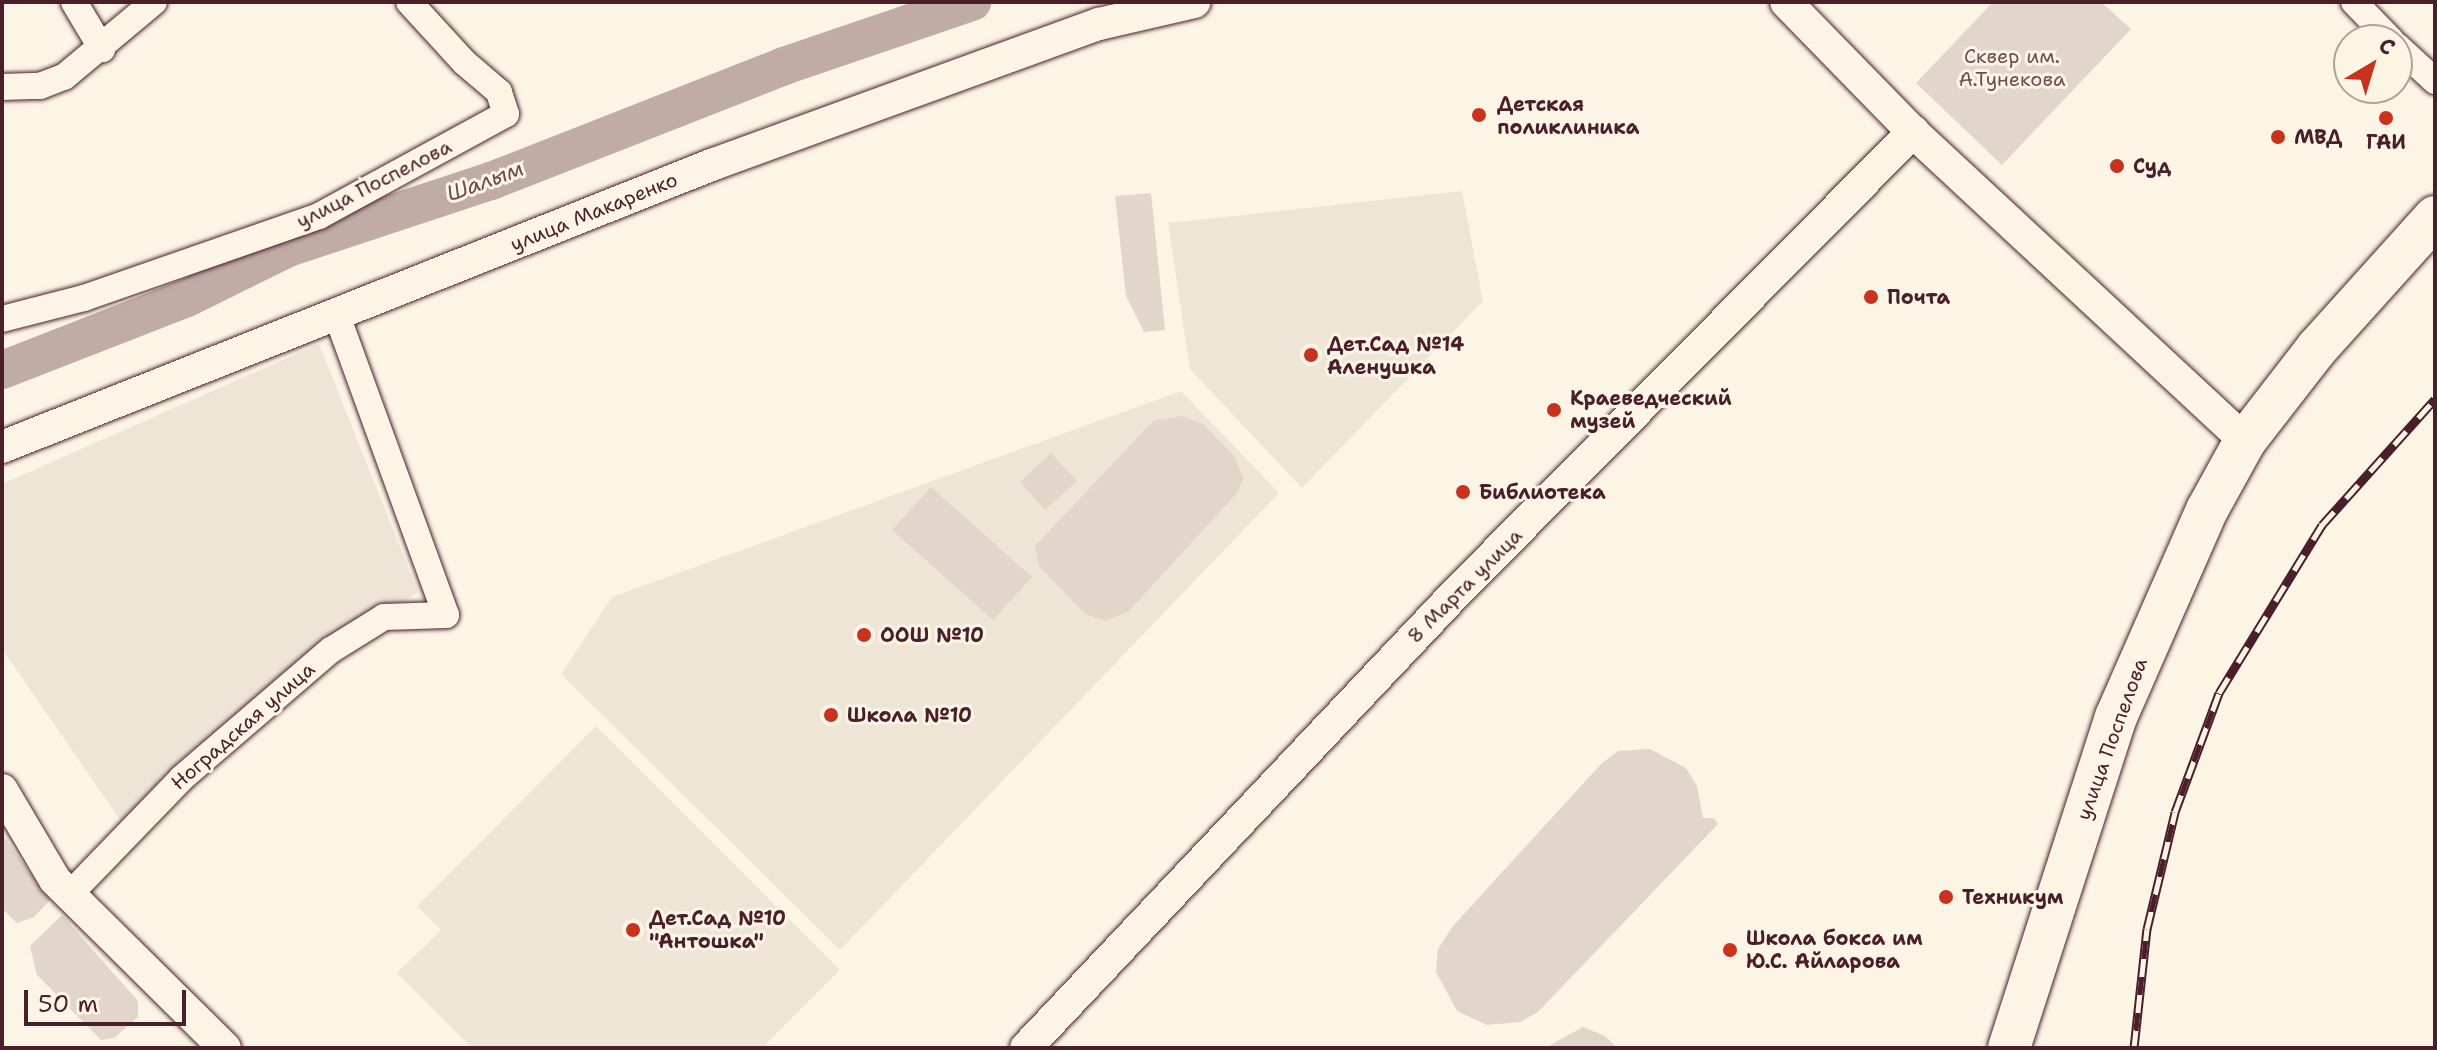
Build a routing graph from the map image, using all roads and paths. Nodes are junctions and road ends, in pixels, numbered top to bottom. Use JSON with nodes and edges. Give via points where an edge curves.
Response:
{"nodes":[{"id":1,"x":74,"y":2,"type":"edge"},
{"id":2,"x":154,"y":2,"type":"edge"},
{"id":3,"x":409,"y":2,"type":"edge"},
{"id":4,"x":1194,"y":2,"type":"edge"},
{"id":5,"x":1786,"y":2,"type":"edge"},
{"id":6,"x":2354,"y":2,"type":"edge"},
{"id":7,"x":2375,"y":24,"type":"edge"},
{"id":8,"x":102,"y":49,"type":"junction"},
{"id":9,"x":2413,"y":61,"type":"edge"},
{"id":10,"x":2435,"y":81,"type":"edge"},
{"id":11,"x":2,"y":87,"type":"edge"},
{"id":12,"x":1913,"y":132,"type":"junction"},
{"id":13,"x":2435,"y":217,"type":"edge"},
{"id":14,"x":337,"y":315,"type":"junction"},
{"id":15,"x":2,"y":319,"type":"edge"},
{"id":16,"x":2245,"y":441,"type":"junction"},
{"id":17,"x":2,"y":447,"type":"edge"},
{"id":18,"x":2,"y":790,"type":"edge"},
{"id":19,"x":70,"y":894,"type":"junction"},
{"id":20,"x":225,"y":1048,"type":"edge"},
{"id":21,"x":1026,"y":1048,"type":"edge"},
{"id":22,"x":2009,"y":1048,"type":"edge"}],
"edges":[{"from":1,"to":8,"type":"street"},
{"from":2,"to":8,"type":"street"},
{"from":3,"to":15,"type":"street","name":"улица Поспелова","via":[[499,92],[506,114],[319,216],[84,298]]},
{"from":4,"to":14,"type":"street","name":"улица Макаренко","via":[[1099,24],[714,164]]},
{"from":5,"to":12,"type":"street"},
{"from":6,"to":7,"type":"street"},
{"from":8,"to":11,"type":"street","via":[[64,77],[40,86]]},
{"from":9,"to":10,"type":"street"},
{"from":12,"to":16,"type":"street"},
{"from":12,"to":21,"type":"street","name":"8 Марта улица","via":[[1455,594]]},
{"from":13,"to":16,"type":"main road","name":"улица Поспелова","via":[[2318,347]]},
{"from":14,"to":17,"type":"street","name":"улица Макаренко"},
{"from":14,"to":19,"type":"street","name":"Ноградская улица","via":[[446,615],[384,617],[331,650],[182,778]]},
{"from":16,"to":22,"type":"main road","name":"улица Поспелова","via":[[2175,577],[2116,717]]},
{"from":18,"to":19,"type":"street","via":[[55,880]]},
{"from":19,"to":20,"type":"street"}]}
